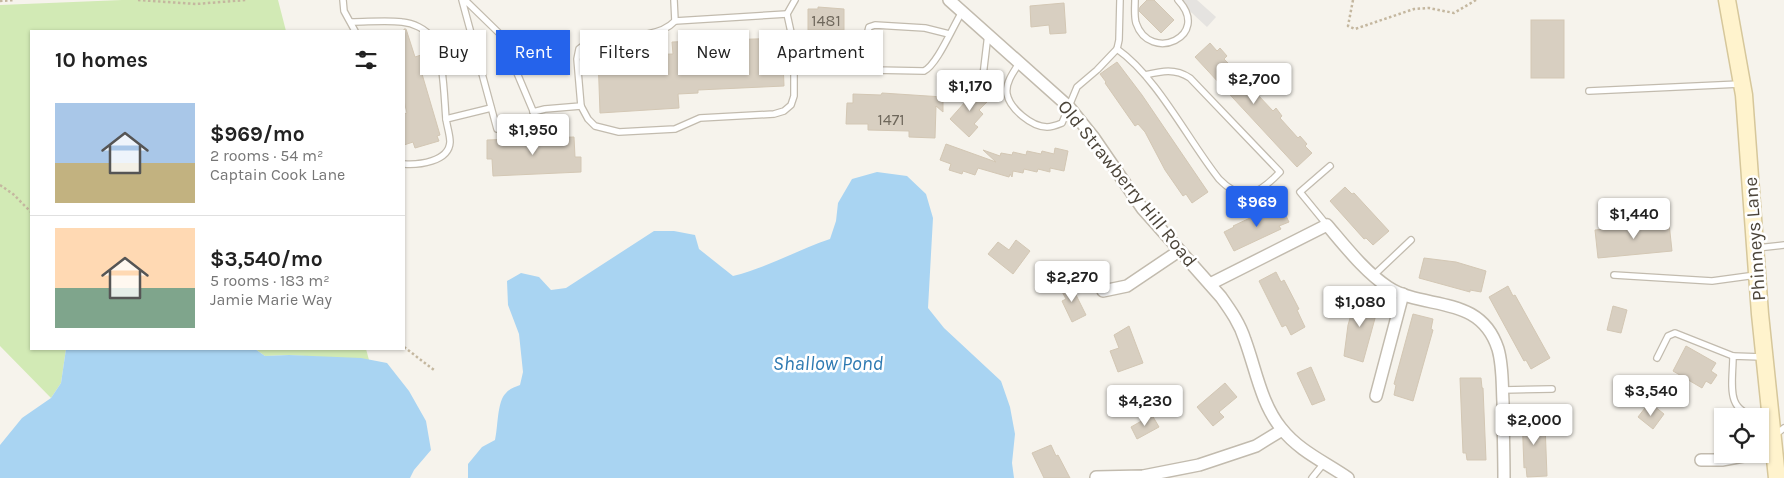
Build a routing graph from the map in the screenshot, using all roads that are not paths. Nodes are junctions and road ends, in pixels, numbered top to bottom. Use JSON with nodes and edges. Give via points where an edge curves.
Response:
{"nodes":[{"id":1,"x":343,"y":0,"type":"edge"},
{"id":2,"x":464,"y":0,"type":"edge"},
{"id":3,"x":674,"y":0,"type":"edge"},
{"id":4,"x":795,"y":0,"type":"edge"},
{"id":5,"x":949,"y":0,"type":"edge"},
{"id":6,"x":1120,"y":0,"type":"edge"},
{"id":7,"x":1134,"y":0,"type":"edge"},
{"id":8,"x":1178,"y":0,"type":"edge"},
{"id":9,"x":1727,"y":0,"type":"edge"},
{"id":10,"x":962,"y":12,"type":"junction"},
{"id":11,"x":787,"y":14,"type":"junction"},
{"id":12,"x":676,"y":21,"type":"junction"},
{"id":13,"x":351,"y":22,"type":"junction"},
{"id":14,"x":355,"y":30,"type":"edge"},
{"id":15,"x":949,"y":34,"type":"junction"},
{"id":16,"x":988,"y":34,"type":"junction"},
{"id":17,"x":1117,"y":48,"type":"junction"},
{"id":18,"x":1020,"y":62,"type":"junction"},
{"id":19,"x":1145,"y":75,"type":"junction"},
{"id":20,"x":982,"y":84,"type":"dead end"},
{"id":21,"x":1742,"y":84,"type":"junction"},
{"id":22,"x":1589,"y":91,"type":"dead end"},
{"id":23,"x":582,"y":106,"type":"junction"},
{"id":24,"x":1069,"y":107,"type":"junction"},
{"id":25,"x":491,"y":108,"type":"junction"},
{"id":26,"x":533,"y":112,"type":"junction"},
{"id":27,"x":446,"y":119,"type":"junction"},
{"id":28,"x":405,"y":164,"type":"edge"},
{"id":29,"x":1330,"y":166,"type":"dead end"},
{"id":30,"x":1327,"y":225,"type":"junction"},
{"id":31,"x":1411,"y":240,"type":"dead end"},
{"id":32,"x":1784,"y":245,"type":"edge"},
{"id":33,"x":1755,"y":248,"type":"junction"},
{"id":34,"x":1179,"y":251,"type":"junction"},
{"id":35,"x":1374,"y":275,"type":"junction"},
{"id":36,"x":1614,"y":275,"type":"dead end"},
{"id":37,"x":1756,"y":275,"type":"junction"},
{"id":38,"x":1210,"y":284,"type":"junction"},
{"id":39,"x":1103,"y":292,"type":"dead end"},
{"id":40,"x":1403,"y":294,"type":"junction"},
{"id":41,"x":1733,"y":356,"type":"junction"},
{"id":42,"x":1764,"y":357,"type":"junction"},
{"id":43,"x":1657,"y":358,"type":"dead end"},
{"id":44,"x":1552,"y":389,"type":"dead end"},
{"id":45,"x":1503,"y":390,"type":"junction"},
{"id":46,"x":1376,"y":396,"type":"dead end"},
{"id":47,"x":1737,"y":408,"type":"edge"},
{"id":48,"x":1763,"y":408,"type":"edge"},
{"id":49,"x":1769,"y":423,"type":"edge"},
{"id":50,"x":1282,"y":430,"type":"junction"},
{"id":51,"x":1779,"y":432,"type":"edge"},
{"id":52,"x":1769,"y":441,"type":"edge"},
{"id":53,"x":1701,"y":460,"type":"dead end"},
{"id":54,"x":1714,"y":460,"type":"edge"},
{"id":55,"x":1324,"y":463,"type":"junction"},
{"id":56,"x":1096,"y":477,"type":"edge"},
{"id":57,"x":1312,"y":478,"type":"edge"},
{"id":58,"x":1348,"y":478,"type":"edge"},
{"id":59,"x":1504,"y":478,"type":"edge"},
{"id":60,"x":1777,"y":478,"type":"edge"}],
"edges":[{"from":1,"to":13,"type":"lane","via":[[344,11]]},
{"from":2,"to":25,"type":"lane"},
{"from":2,"to":26,"type":"lane","via":[[501,35]]},
{"from":3,"to":12,"type":"lane"},
{"from":4,"to":11,"type":"lane"},
{"from":5,"to":10,"type":"street","name":"Old Strawberry Hill Road"},
{"from":6,"to":17,"type":"lane"},
{"from":7,"to":8,"type":"lane","via":[[1137,26],[1149,40],[1161,45],[1176,39],[1188,26],[1188,15]]},
{"from":9,"to":21,"type":"main road","name":"Phinneys Lane"},
{"from":10,"to":15,"type":"lane"},
{"from":10,"to":16,"type":"street","name":"Old Strawberry Hill Road"},
{"from":11,"to":12,"type":"lane"},
{"from":11,"to":23,"type":"lane","via":[[794,46],[795,85],[791,105],[784,111],[700,118],[675,129],[619,132],[595,126]]},
{"from":12,"to":23,"type":"lane","via":[[659,32],[600,36],[584,44],[577,59]]},
{"from":13,"to":14,"type":"lane"},
{"from":13,"to":27,"type":"lane","via":[[403,22],[426,31],[438,53]]},
{"from":15,"to":15,"type":"lane","via":[[930,68],[873,70],[868,67],[869,27],[925,28]]},
{"from":16,"to":18,"type":"street","name":"Old Strawberry Hill Road"},
{"from":16,"to":20,"type":"lane"},
{"from":17,"to":19,"type":"lane"},
{"from":17,"to":24,"type":"lane","via":[[1077,87]]},
{"from":18,"to":24,"type":"street","name":"Old Strawberry Hill Road"},
{"from":18,"to":24,"type":"lane","via":[[1009,81],[1007,94],[1027,120],[1042,127],[1056,125],[1062,123]]},
{"from":19,"to":19,"type":"lane","via":[[1215,175],[1232,191],[1244,194],[1257,192],[1280,172],[1190,78],[1177,71]]},
{"from":21,"to":22,"type":"lane"},
{"from":21,"to":33,"type":"main road","name":"Phinneys Lane"},
{"from":23,"to":26,"type":"lane"},
{"from":24,"to":34,"type":"street","name":"Old Strawberry Hill Road","via":[[1142,208]]},
{"from":25,"to":26,"type":"lane","via":[[497,129],[536,118]]},
{"from":25,"to":27,"type":"lane"},
{"from":27,"to":28,"type":"lane","via":[[450,144],[445,154],[437,159]]},
{"from":29,"to":30,"type":"lane","via":[[1300,192]]},
{"from":30,"to":35,"type":"street"},
{"from":30,"to":38,"type":"street"},
{"from":31,"to":35,"type":"lane"},
{"from":32,"to":33,"type":"lane"},
{"from":33,"to":37,"type":"main road","name":"Phinneys Lane"},
{"from":34,"to":38,"type":"street","name":"Old Strawberry Hill Road"},
{"from":34,"to":39,"type":"street","via":[[1127,286]]},
{"from":35,"to":40,"type":"street"},
{"from":36,"to":37,"type":"lane","via":[[1712,281]]},
{"from":37,"to":42,"type":"main road","name":"Phinneys Lane"},
{"from":38,"to":50,"type":"street","name":"Old Strawberry Hill Road","via":[[1239,324],[1262,394]]},
{"from":40,"to":45,"type":"street","via":[[1453,306],[1484,326],[1498,349]]},
{"from":40,"to":46,"type":"street"},
{"from":41,"to":42,"type":"lane"},
{"from":41,"to":43,"type":"lane","via":[[1675,333],[1668,336]]},
{"from":41,"to":47,"type":"lane","via":[[1733,400]]},
{"from":42,"to":48,"type":"main road","name":"Phinneys Lane"},
{"from":44,"to":45,"type":"lane"},
{"from":45,"to":59,"type":"street"},
{"from":49,"to":51,"type":"main road","name":"Phinneys Lane"},
{"from":50,"to":55,"type":"street","name":"Old Strawberry Hill Road"},
{"from":50,"to":56,"type":"street","via":[[1256,446],[1198,465],[1143,476]]},
{"from":51,"to":52,"type":"street"},
{"from":51,"to":60,"type":"main road","name":"Phinneys Lane"},
{"from":53,"to":54,"type":"street"},
{"from":55,"to":57,"type":"lane"},
{"from":55,"to":58,"type":"street","name":"Old Strawberry Hill Road"}]}
